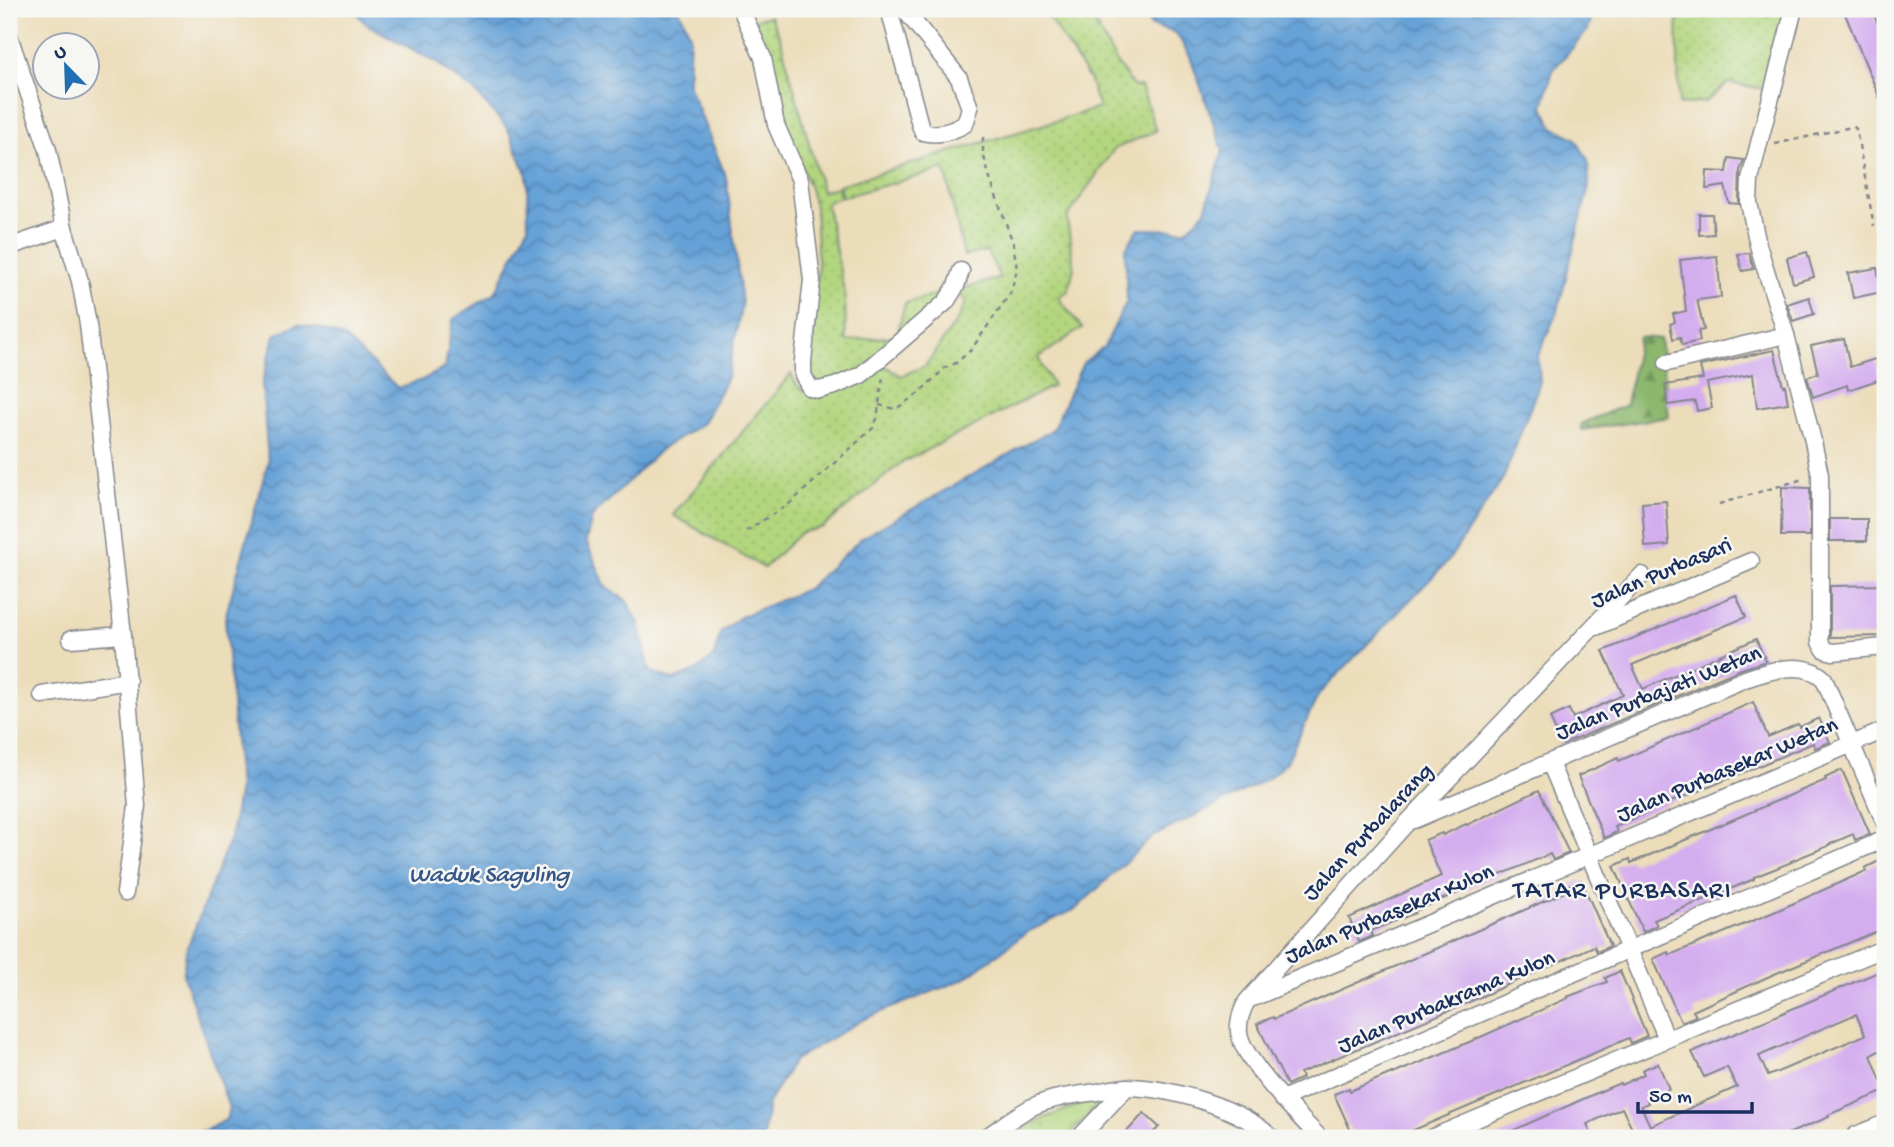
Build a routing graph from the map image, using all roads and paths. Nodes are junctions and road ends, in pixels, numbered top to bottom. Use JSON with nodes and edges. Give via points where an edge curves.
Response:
{"nodes":[{"id":1,"x":741,"y":9,"type":"edge"},
{"id":2,"x":889,"y":9,"type":"edge"},
{"id":3,"x":904,"y":9,"type":"edge"},
{"id":4,"x":1794,"y":9,"type":"edge"},
{"id":5,"x":9,"y":36,"type":"edge"},
{"id":6,"x":983,"y":136,"type":"dead end"},
{"id":7,"x":1758,"y":147,"type":"junction"},
{"id":8,"x":1874,"y":226,"type":"dead end"},
{"id":9,"x":64,"y":228,"type":"junction"},
{"id":10,"x":9,"y":247,"type":"edge"},
{"id":11,"x":961,"y":271,"type":"dead end"},
{"id":12,"x":1786,"y":335,"type":"junction"},
{"id":13,"x":880,"y":359,"type":"junction"},
{"id":14,"x":1667,"y":363,"type":"dead end"},
{"id":15,"x":879,"y":405,"type":"junction"},
{"id":16,"x":1820,"y":475,"type":"junction"},
{"id":17,"x":1719,"y":504,"type":"dead end"},
{"id":18,"x":746,"y":531,"type":"dead end"},
{"id":19,"x":1751,"y":561,"type":"dead end"},
{"id":20,"x":1642,"y":575,"type":"dead end"},
{"id":21,"x":1590,"y":630,"type":"junction"},
{"id":22,"x":123,"y":635,"type":"junction"},
{"id":23,"x":71,"y":639,"type":"dead end"},
{"id":24,"x":1885,"y":647,"type":"edge"},
{"id":25,"x":128,"y":681,"type":"junction"},
{"id":26,"x":42,"y":695,"type":"dead end"},
{"id":27,"x":1885,"y":730,"type":"edge"},
{"id":28,"x":1851,"y":744,"type":"junction"},
{"id":29,"x":1550,"y":763,"type":"junction"},
{"id":30,"x":1885,"y":823,"type":"edge"},
{"id":31,"x":1406,"y":824,"type":"junction"},
{"id":32,"x":1885,"y":839,"type":"edge"},
{"id":33,"x":1589,"y":855,"type":"junction"},
{"id":34,"x":125,"y":893,"type":"dead end"},
{"id":35,"x":1885,"y":948,"type":"edge"},
{"id":36,"x":1629,"y":949,"type":"junction"},
{"id":37,"x":1247,"y":1000,"type":"junction"},
{"id":38,"x":1667,"y":1039,"type":"junction"},
{"id":39,"x":1127,"y":1087,"type":"junction"},
{"id":40,"x":1282,"y":1099,"type":"junction"},
{"id":41,"x":1885,"y":1126,"type":"edge"},
{"id":42,"x":985,"y":1138,"type":"edge"},
{"id":43,"x":1079,"y":1138,"type":"edge"},
{"id":44,"x":1272,"y":1138,"type":"edge"},
{"id":45,"x":1320,"y":1138,"type":"edge"},
{"id":46,"x":1431,"y":1138,"type":"edge"},
{"id":47,"x":1858,"y":1138,"type":"edge"}],
"edges":[{"from":1,"to":13,"type":"street","via":[[763,58],[776,125],[804,200],[813,280],[803,375],[810,388],[819,390],[861,375]]},
{"from":2,"to":3,"type":"street","via":[[923,132],[953,130],[965,124],[970,108],[959,78]]},
{"from":4,"to":7,"type":"street"},
{"from":5,"to":9,"type":"street","via":[[48,150]]},
{"from":6,"to":15,"type":"path","via":[[990,179],[1013,243],[1017,269],[1011,292],[971,350],[956,363],[896,409]]},
{"from":7,"to":8,"type":"path","via":[[1854,127]]},
{"from":7,"to":12,"type":"street","via":[[1749,203]]},
{"from":9,"to":10,"type":"street"},
{"from":9,"to":22,"type":"street","via":[[88,324]]},
{"from":11,"to":13,"type":"street","via":[[946,302]]},
{"from":12,"to":14,"type":"street"},
{"from":12,"to":16,"type":"street"},
{"from":13,"to":15,"type":"path"},
{"from":15,"to":18,"type":"path","via":[[873,428],[861,440],[789,504]]},
{"from":16,"to":17,"type":"path"},
{"from":16,"to":24,"type":"street","via":[[1820,642],[1833,652]]},
{"from":19,"to":21,"type":"street","name":"Jalan Purbasari"},
{"from":20,"to":21,"type":"street","name":"Jalan Purbalarang"},
{"from":21,"to":31,"type":"street","name":"Jalan Purbalarang"},
{"from":22,"to":23,"type":"street"},
{"from":22,"to":25,"type":"street"},
{"from":25,"to":26,"type":"street"},
{"from":25,"to":34,"type":"street","via":[[137,806]]},
{"from":27,"to":28,"type":"street","name":"Jalan Purbasekar Wetan"},
{"from":28,"to":29,"type":"street","name":"Jalan Purbajati Wetan","via":[[1824,679],[1817,672],[1794,669],[1745,679]]},
{"from":28,"to":30,"type":"street"},
{"from":28,"to":33,"type":"street","name":"Jalan Purbasekar Wetan"},
{"from":29,"to":31,"type":"street","name":"Jalan Purbajati Wetan"},
{"from":29,"to":33,"type":"street"},
{"from":31,"to":37,"type":"street","name":"Jalan Purbalarang"},
{"from":32,"to":36,"type":"street","name":"Jalan Purbakrama Kulon"},
{"from":33,"to":36,"type":"street"},
{"from":33,"to":37,"type":"street","name":"Jalan Purbasekar Kulon"},
{"from":35,"to":38,"type":"street"},
{"from":36,"to":38,"type":"street"},
{"from":36,"to":40,"type":"street","name":"Jalan Purbakrama Kulon"},
{"from":37,"to":40,"type":"street","name":"Jalan Purbalarang","via":[[1239,1034],[1250,1057]]},
{"from":38,"to":46,"type":"street"},
{"from":39,"to":42,"type":"street","via":[[1035,1105]]},
{"from":39,"to":43,"type":"street"},
{"from":39,"to":44,"type":"street","via":[[1170,1092],[1222,1108],[1243,1116]]},
{"from":40,"to":45,"type":"street","name":"Jalan Purbalarang"},
{"from":41,"to":47,"type":"street"}]}
